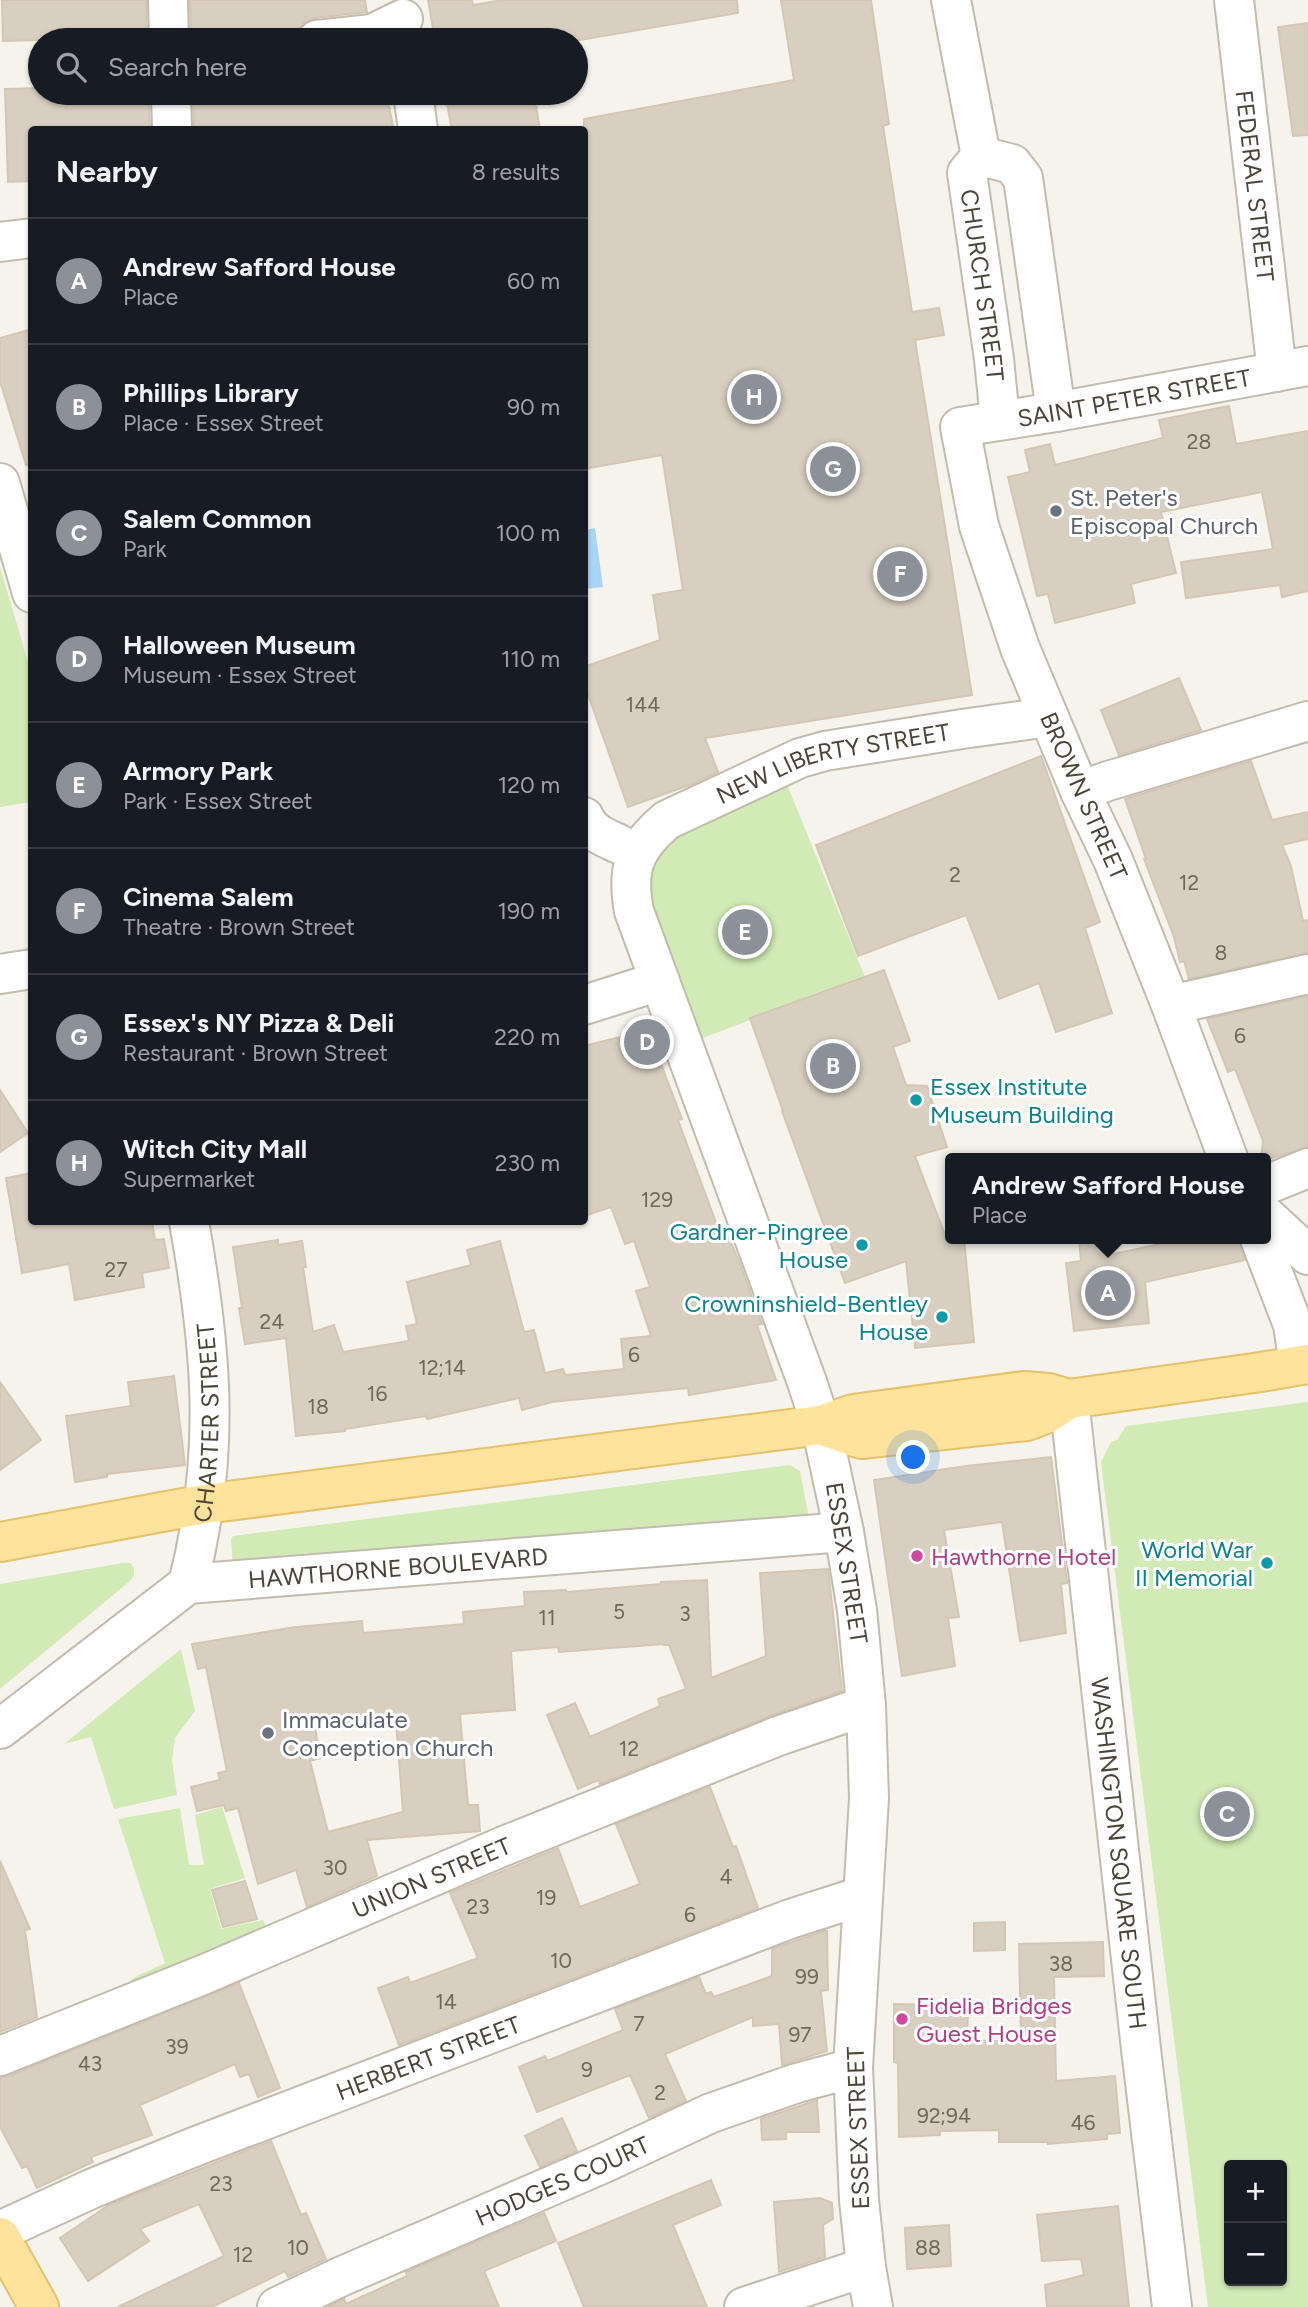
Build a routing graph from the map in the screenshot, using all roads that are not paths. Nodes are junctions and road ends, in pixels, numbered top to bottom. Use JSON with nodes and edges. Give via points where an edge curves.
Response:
{"nodes":[{"id":1,"x":167,"y":0,"type":"edge"},
{"id":2,"x":951,"y":0,"type":"edge"},
{"id":3,"x":1234,"y":0,"type":"edge"},
{"id":4,"x":403,"y":20,"type":"edge"},
{"id":5,"x":168,"y":28,"type":"edge"},
{"id":6,"x":385,"y":28,"type":"edge"},
{"id":7,"x":171,"y":105,"type":"edge"},
{"id":8,"x":415,"y":105,"type":"edge"},
{"id":9,"x":172,"y":126,"type":"edge"},
{"id":10,"x":417,"y":126,"type":"edge"},
{"id":11,"x":981,"y":156,"type":"junction"},
{"id":12,"x":28,"y":239,"type":"edge"},
{"id":13,"x":0,"y":242,"type":"edge"},
{"id":14,"x":1293,"y":369,"type":"edge"},
{"id":15,"x":1056,"y":412,"type":"junction"},
{"id":16,"x":1000,"y":421,"type":"junction"},
{"id":17,"x":960,"y":427,"type":"joint"},
{"id":18,"x":0,"y":483,"type":"edge"},
{"id":19,"x":28,"y":579,"type":"edge"},
{"id":20,"x":1049,"y":717,"type":"junction"},
{"id":21,"x":1308,"y":721,"type":"edge"},
{"id":22,"x":1080,"y":791,"type":"junction"},
{"id":23,"x":588,"y":824,"type":"edge"},
{"id":24,"x":628,"y":848,"type":"junction"},
{"id":25,"x":28,"y":969,"type":"edge"},
{"id":26,"x":0,"y":974,"type":"edge"},
{"id":27,"x":1308,"y":974,"type":"edge"},
{"id":28,"x":660,"y":981,"type":"junction"},
{"id":29,"x":588,"y":1004,"type":"edge"},
{"id":30,"x":1171,"y":1005,"type":"junction"},
{"id":31,"x":1226,"y":1153,"type":"edge"},
{"id":32,"x":1308,"y":1168,"type":"edge"},
{"id":33,"x":1271,"y":1183,"type":"edge"},
{"id":34,"x":1271,"y":1221,"type":"edge"},
{"id":35,"x":190,"y":1225,"type":"edge"},
{"id":36,"x":1261,"y":1244,"type":"edge"},
{"id":37,"x":1308,"y":1255,"type":"edge"},
{"id":38,"x":1303,"y":1364,"type":"edge"},
{"id":39,"x":1069,"y":1399,"type":"junction"},
{"id":40,"x":821,"y":1425,"type":"junction"},
{"id":41,"x":205,"y":1504,"type":"junction"},
{"id":42,"x":844,"y":1532,"type":"junction"},
{"id":43,"x":0,"y":1542,"type":"edge"},
{"id":44,"x":188,"y":1584,"type":"junction"},
{"id":45,"x":866,"y":1706,"type":"junction"},
{"id":46,"x":0,"y":1729,"type":"edge"},
{"id":47,"x":862,"y":1896,"type":"junction"},
{"id":48,"x":0,"y":2056,"type":"edge"},
{"id":49,"x":853,"y":2068,"type":"junction"},
{"id":50,"x":0,"y":2231,"type":"edge"},
{"id":51,"x":0,"y":2237,"type":"edge"},
{"id":52,"x":866,"y":2267,"type":"junction"},
{"id":53,"x":39,"y":2307,"type":"edge"},
{"id":54,"x":277,"y":2307,"type":"edge"},
{"id":55,"x":744,"y":2307,"type":"edge"},
{"id":56,"x":873,"y":2307,"type":"edge"},
{"id":57,"x":1172,"y":2307,"type":"edge"}],
"edges":[{"from":1,"to":5,"type":"street"},
{"from":2,"to":11,"type":"street","name":"CHURCH STREET"},
{"from":3,"to":14,"type":"street","name":"FEDERAL STREET"},
{"from":4,"to":6,"type":"street"},
{"from":7,"to":9,"type":"street"},
{"from":8,"to":10,"type":"street"},
{"from":11,"to":15,"type":"street","name":"CHURCH STREET","via":[[1012,164],[1023,178]]},
{"from":11,"to":16,"type":"street","name":"CHURCH STREET","via":[[967,173]]},
{"from":12,"to":13,"type":"street"},
{"from":14,"to":15,"type":"street","name":"SAINT PETER STREET"},
{"from":15,"to":16,"type":"street","name":"SAINT PETER STREET"},
{"from":16,"to":17,"type":"street","name":"SAINT PETER STREET"},
{"from":17,"to":20,"type":"street","name":"BROWN STREET","via":[[979,526]]},
{"from":18,"to":19,"type":"street"},
{"from":20,"to":22,"type":"street","name":"BROWN STREET"},
{"from":20,"to":24,"type":"street","name":"NEW LIBERTY STREET","via":[[853,745],[800,758],[667,820]]},
{"from":21,"to":22,"type":"street"},
{"from":22,"to":30,"type":"street","name":"BROWN STREET"},
{"from":23,"to":24,"type":"street","via":[[597,834]]},
{"from":24,"to":28,"type":"street","name":"ESSEX STREET","via":[[634,911]]},
{"from":25,"to":26,"type":"street"},
{"from":27,"to":30,"type":"street"},
{"from":28,"to":29,"type":"street"},
{"from":28,"to":40,"type":"street","name":"ESSEX STREET"},
{"from":30,"to":31,"type":"street","name":"BROWN STREET"},
{"from":32,"to":33,"type":"street"},
{"from":34,"to":37,"type":"street"},
{"from":35,"to":41,"type":"street","name":"CHARTER STREET","via":[[211,1393]]},
{"from":36,"to":38,"type":"street"},
{"from":38,"to":39,"type":"main road"},
{"from":39,"to":40,"type":"main road","via":[[1027,1421],[875,1438],[861,1439]]},
{"from":39,"to":57,"type":"street","name":"WASHINGTON SQUARE SOUTH"},
{"from":40,"to":41,"type":"main road"},
{"from":40,"to":42,"type":"street","name":"ESSEX STREET"},
{"from":41,"to":43,"type":"main road"},
{"from":41,"to":44,"type":"street","name":"CHARTER STREET"},
{"from":42,"to":44,"type":"street","name":"HAWTHORNE BOULEVARD"},
{"from":42,"to":45,"type":"street","name":"ESSEX STREET"},
{"from":44,"to":46,"type":"street"},
{"from":45,"to":47,"type":"street","name":"ESSEX STREET","via":[[869,1798]]},
{"from":45,"to":48,"type":"street","name":"UNION STREET","via":[[770,1739],[504,1846]]},
{"from":47,"to":49,"type":"street","name":"ESSEX STREET"},
{"from":47,"to":50,"type":"street","name":"HERBERT STREET","via":[[790,1919],[194,2147]]},
{"from":49,"to":52,"type":"street","name":"ESSEX STREET"},
{"from":49,"to":54,"type":"street","name":"HODGES COURT","via":[[711,2113]]},
{"from":51,"to":53,"type":"main road"},
{"from":52,"to":55,"type":"street"},
{"from":52,"to":56,"type":"street","name":"ESSEX STREET"}]}
